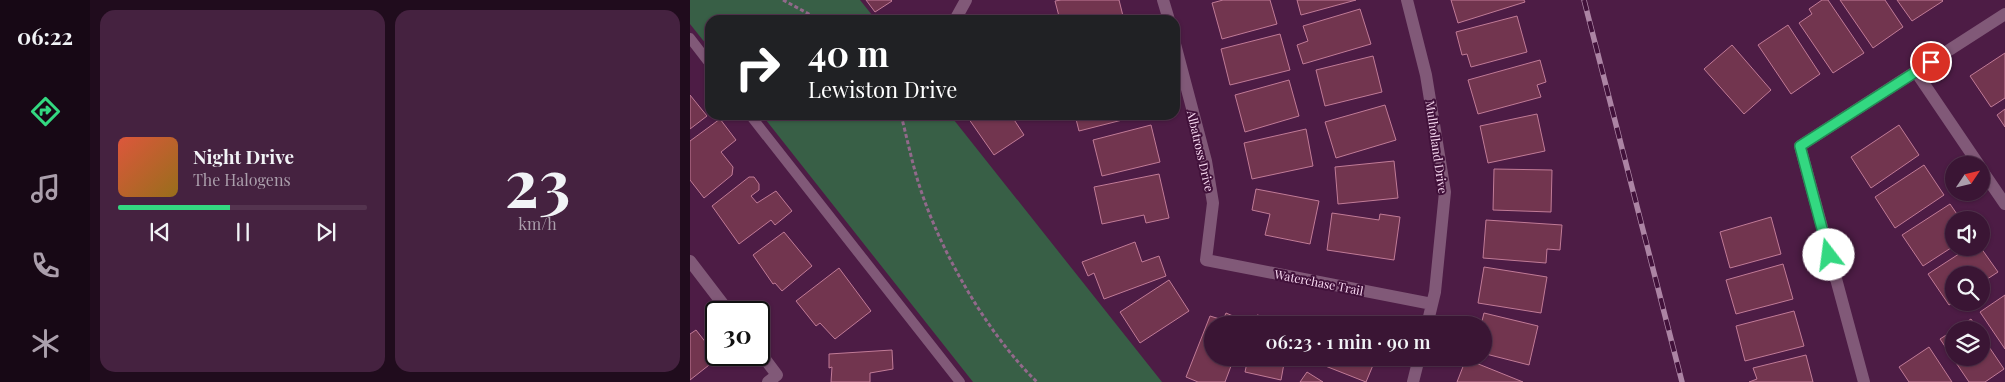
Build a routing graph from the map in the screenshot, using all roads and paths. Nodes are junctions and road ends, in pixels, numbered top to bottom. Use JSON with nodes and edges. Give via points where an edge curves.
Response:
{"nodes":[{"id":1,"x":783,"y":0,"type":"edge"},
{"id":2,"x":966,"y":0,"type":"edge"},
{"id":3,"x":1163,"y":0,"type":"edge"},
{"id":4,"x":1408,"y":0,"type":"edge"},
{"id":5,"x":2005,"y":14,"type":"edge"},
{"id":6,"x":811,"y":15,"type":"edge"},
{"id":7,"x":958,"y":15,"type":"edge"},
{"id":8,"x":1168,"y":15,"type":"edge"},
{"id":9,"x":690,"y":38,"type":"edge"},
{"id":10,"x":705,"y":58,"type":"edge"},
{"id":11,"x":1180,"y":63,"type":"edge"},
{"id":12,"x":1916,"y":72,"type":"junction"},
{"id":13,"x":754,"y":120,"type":"edge"},
{"id":14,"x":902,"y":120,"type":"edge"},
{"id":15,"x":1973,"y":156,"type":"edge"},
{"id":16,"x":1990,"y":182,"type":"edge"},
{"id":17,"x":2005,"y":204,"type":"edge"},
{"id":18,"x":1206,"y":260,"type":"joint"},
{"id":19,"x":691,"y":265,"type":"edge"},
{"id":20,"x":720,"y":301,"type":"edge"},
{"id":21,"x":1432,"y":304,"type":"junction"},
{"id":22,"x":1429,"y":316,"type":"edge"},
{"id":23,"x":766,"y":366,"type":"edge"},
{"id":24,"x":1417,"y":366,"type":"edge"},
{"id":25,"x":772,"y":378,"type":"edge"},
{"id":26,"x":960,"y":382,"type":"edge"},
{"id":27,"x":1037,"y":382,"type":"edge"},
{"id":28,"x":1412,"y":382,"type":"edge"},
{"id":29,"x":1864,"y":382,"type":"edge"}],
"edges":[{"from":1,"to":6,"type":"path"},
{"from":2,"to":7,"type":"street"},
{"from":3,"to":8,"type":"street"},
{"from":4,"to":21,"type":"street","name":"Mulholland Drive","via":[[1426,75],[1444,192]]},
{"from":5,"to":12,"type":"street"},
{"from":9,"to":10,"type":"lane"},
{"from":11,"to":18,"type":"street","name":"Albatross Drive","via":[[1206,161],[1213,203]]},
{"from":12,"to":15,"type":"street"},
{"from":12,"to":29,"type":"street","via":[[1800,146]]},
{"from":13,"to":26,"type":"lane"},
{"from":14,"to":27,"type":"path","via":[[915,172],[946,250],[986,318]]},
{"from":16,"to":17,"type":"street"},
{"from":18,"to":21,"type":"street","name":"Waterchase Trail"},
{"from":19,"to":20,"type":"street"},
{"from":21,"to":22,"type":"street","name":"Mulholland Drive"},
{"from":23,"to":25,"type":"street"},
{"from":24,"to":28,"type":"street"}]}
